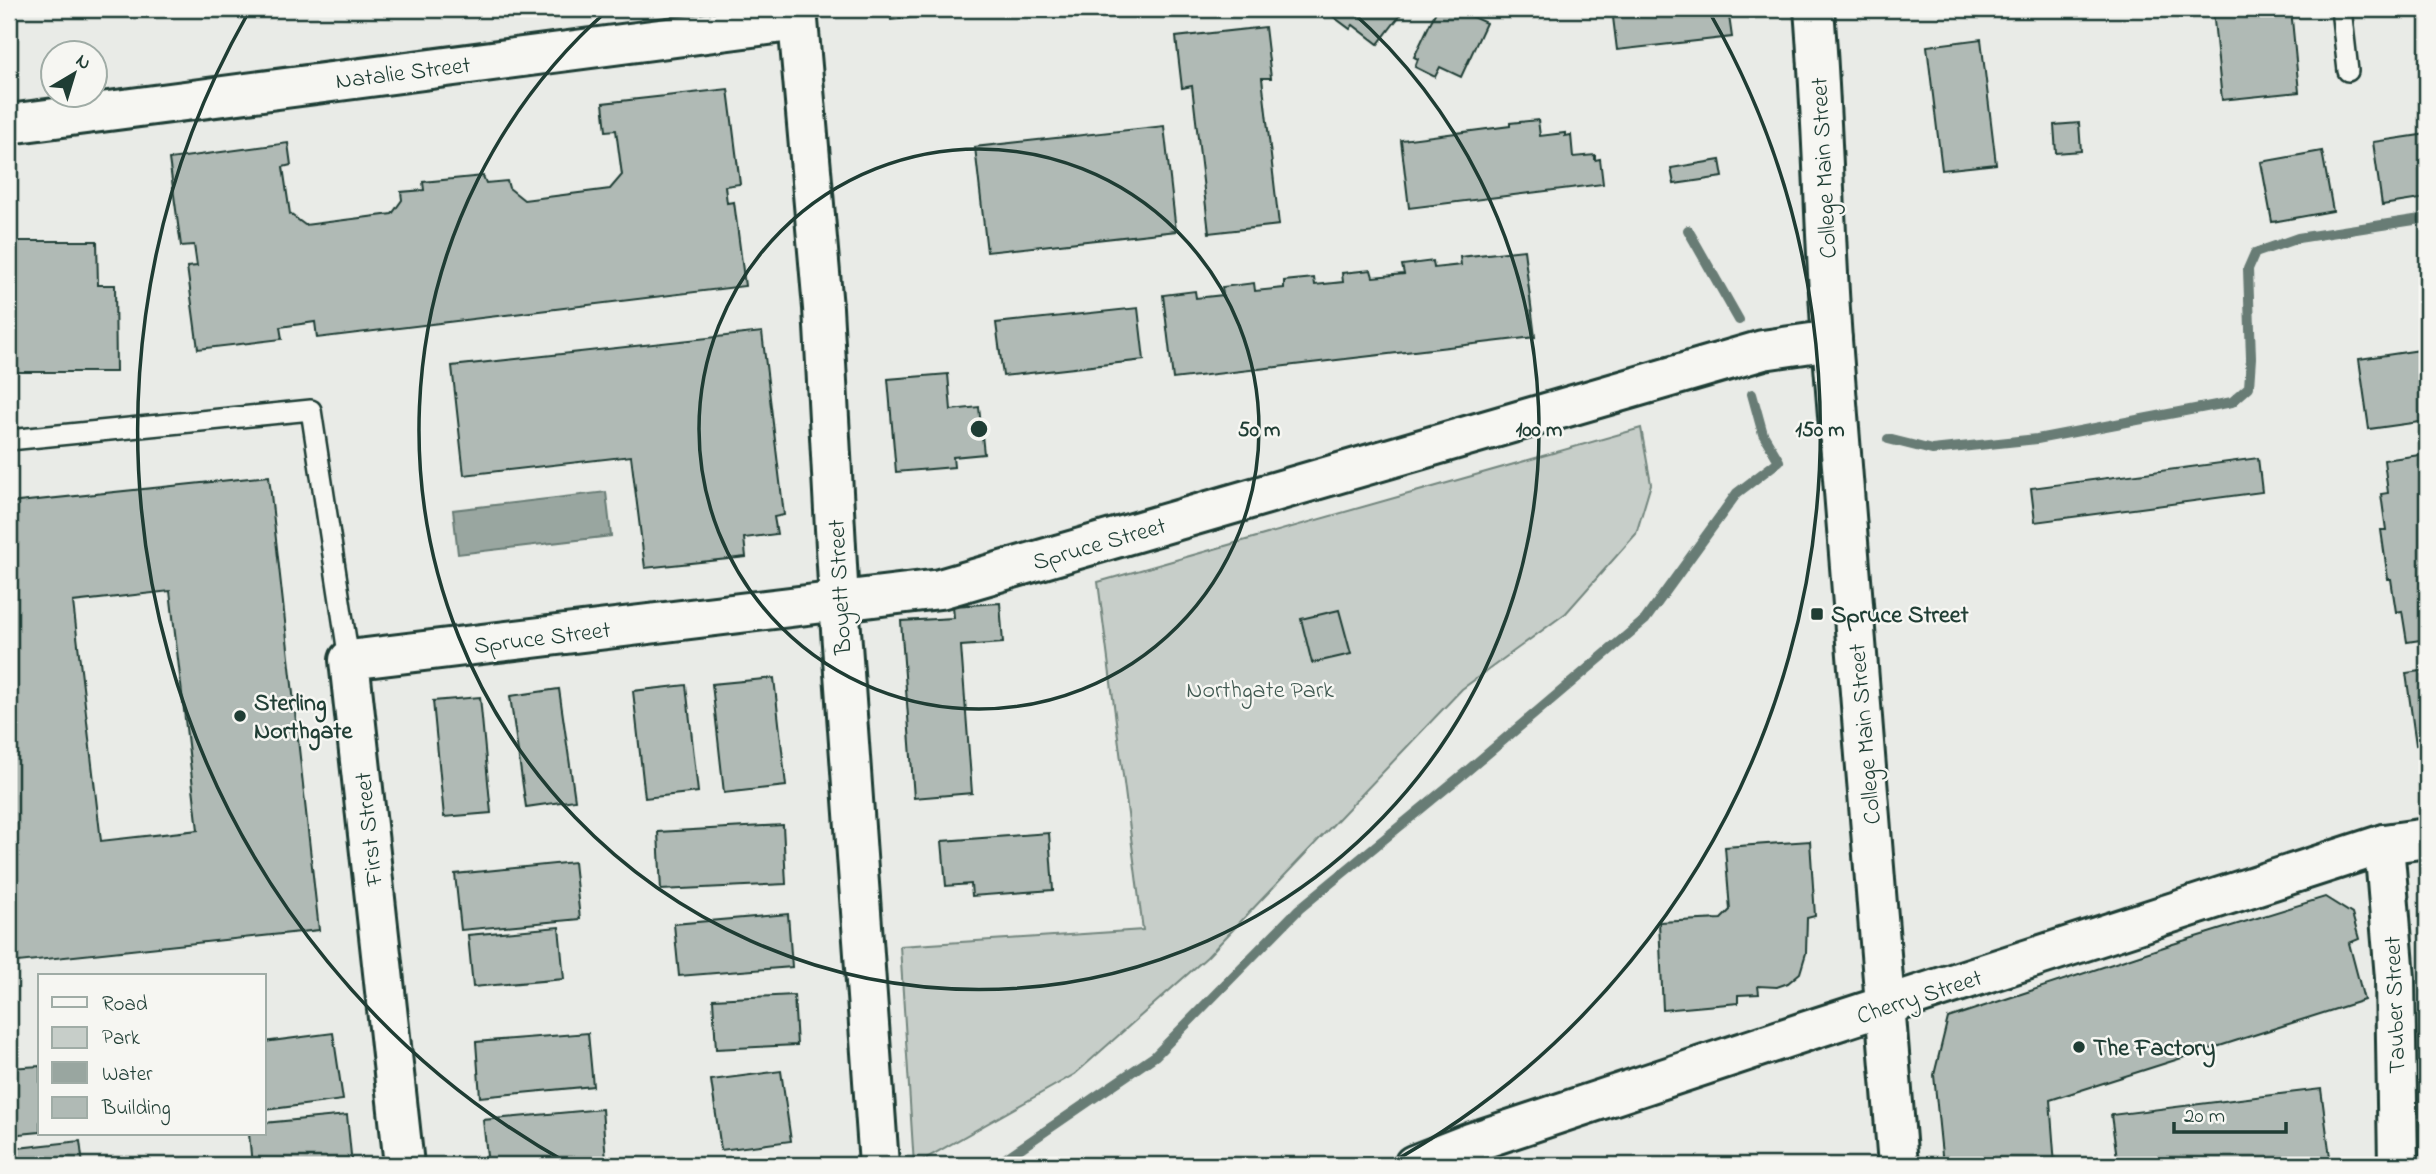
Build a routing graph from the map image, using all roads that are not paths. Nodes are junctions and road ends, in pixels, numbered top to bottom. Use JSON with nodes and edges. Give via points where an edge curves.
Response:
{"nodes":[{"id":1,"x":1814,"y":9,"type":"edge"},
{"id":2,"x":2341,"y":9,"type":"edge"},
{"id":3,"x":798,"y":15,"type":"edge"},
{"id":4,"x":2348,"y":71,"type":"dead end"},
{"id":5,"x":9,"y":124,"type":"edge"},
{"id":6,"x":1832,"y":340,"type":"junction"},
{"id":7,"x":9,"y":440,"type":"edge"},
{"id":8,"x":839,"y":602,"type":"junction"},
{"id":9,"x":349,"y":660,"type":"junction"},
{"id":10,"x":2427,"y":838,"type":"edge"},
{"id":11,"x":2384,"y":844,"type":"junction"},
{"id":12,"x":1886,"y":1007,"type":"junction"},
{"id":13,"x":404,"y":1165,"type":"edge"},
{"id":14,"x":879,"y":1165,"type":"edge"},
{"id":15,"x":1414,"y":1165,"type":"edge"},
{"id":16,"x":1898,"y":1165,"type":"edge"},
{"id":17,"x":2398,"y":1165,"type":"edge"}],
"edges":[{"from":1,"to":6,"type":"street","name":"College Main Street"},
{"from":2,"to":4,"type":"lane"},
{"from":3,"to":5,"type":"street","name":"Natalie Street"},
{"from":3,"to":8,"type":"street","name":"Boyett Street","via":[[823,308]]},
{"from":6,"to":8,"type":"street","name":"Spruce Street","via":[[1763,350],[940,589]]},
{"from":6,"to":12,"type":"street","name":"College Main Street"},
{"from":7,"to":9,"type":"lane","name":"First Street","via":[[311,410]]},
{"from":8,"to":9,"type":"street","name":"Spruce Street"},
{"from":8,"to":14,"type":"street","name":"Boyett Street"},
{"from":9,"to":13,"type":"street","name":"First Street"},
{"from":10,"to":11,"type":"street","name":"Cherry Street"},
{"from":11,"to":12,"type":"street","name":"Cherry Street"},
{"from":11,"to":17,"type":"street","name":"Tauber Street","via":[[2395,978]]},
{"from":12,"to":15,"type":"street","name":"Cherry Street"},
{"from":12,"to":16,"type":"street","name":"College Main Street"}]}
